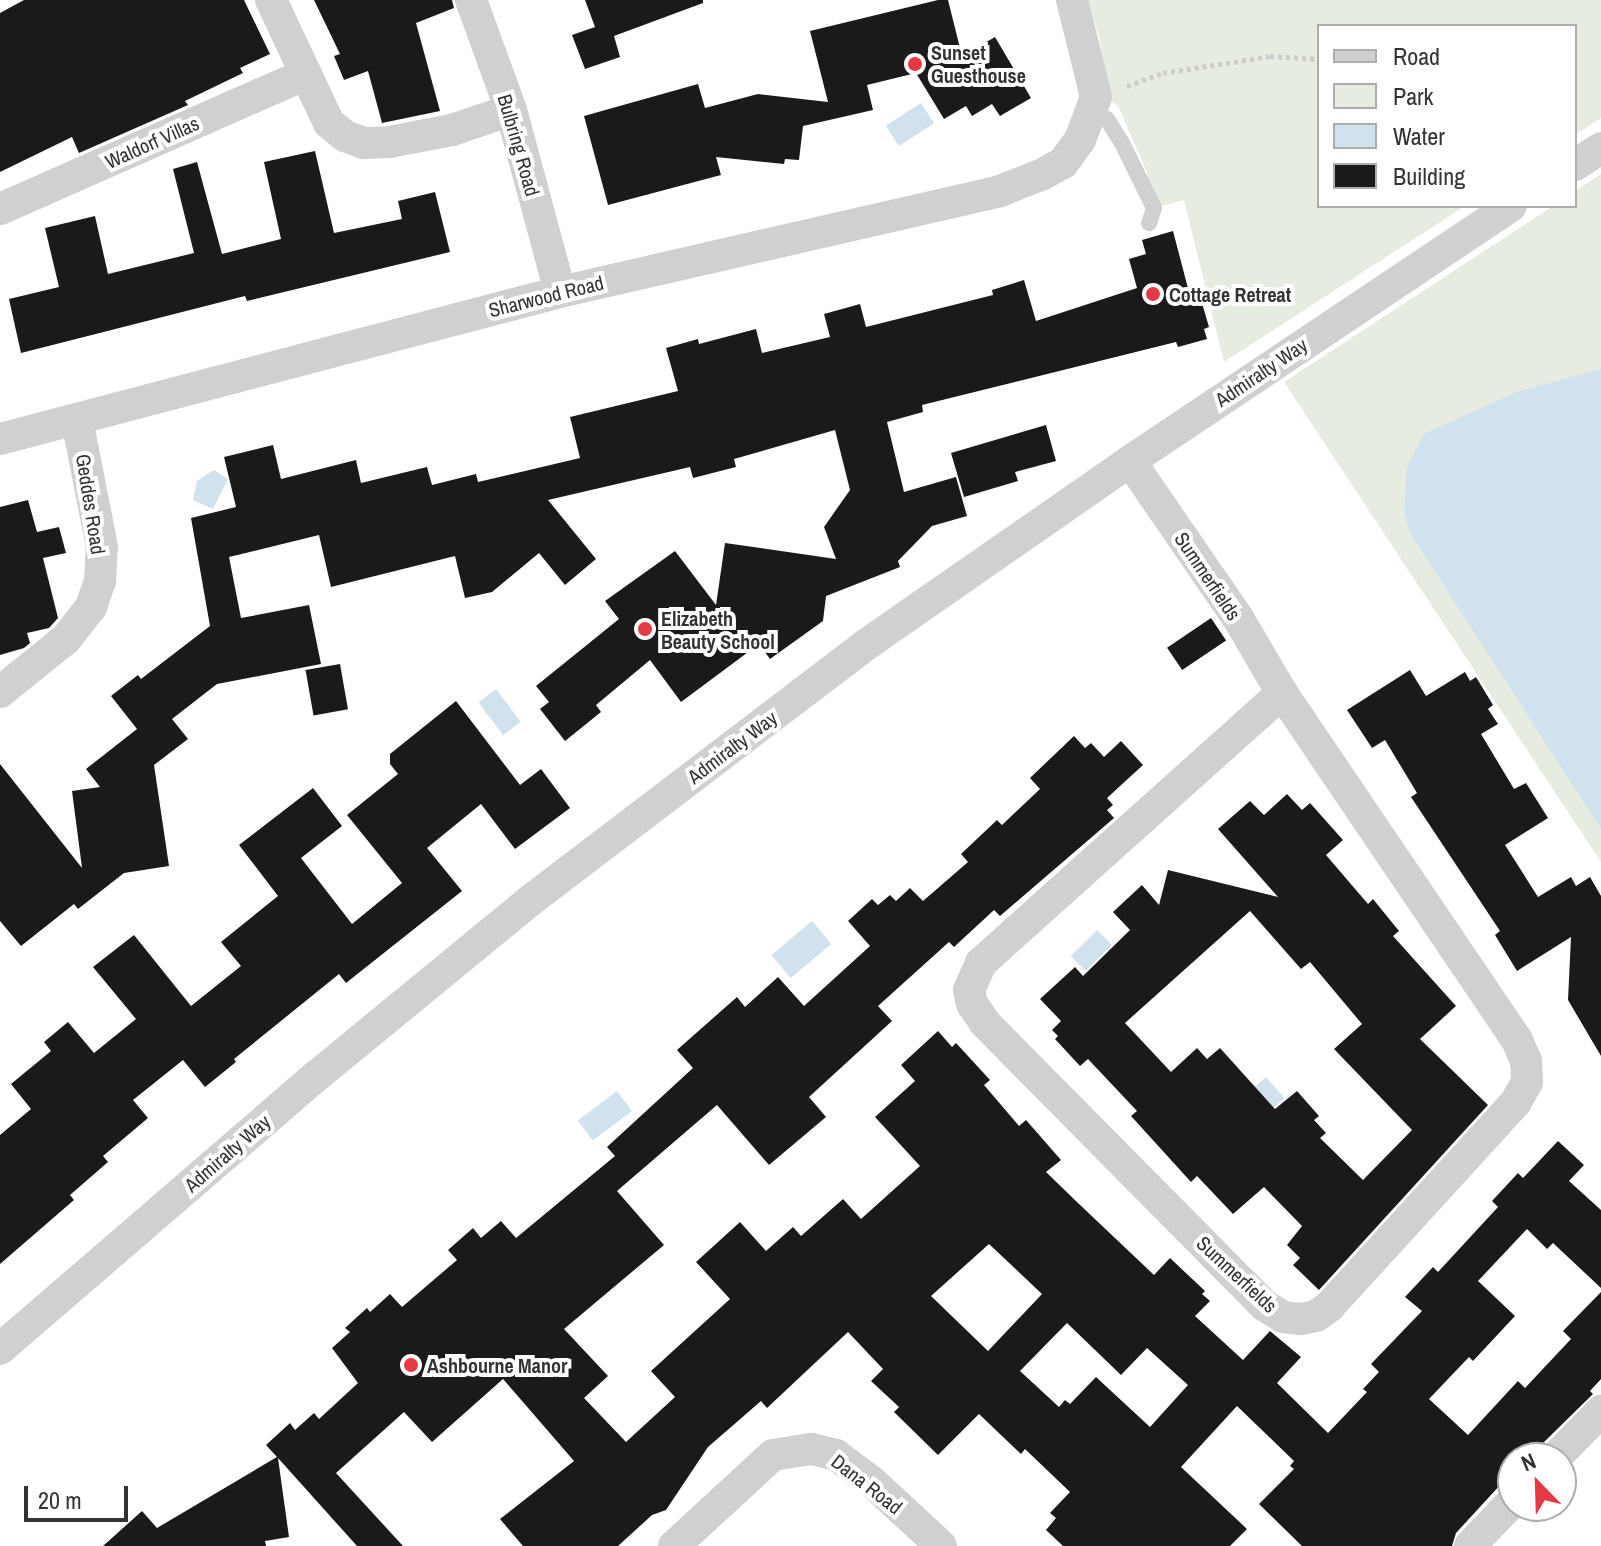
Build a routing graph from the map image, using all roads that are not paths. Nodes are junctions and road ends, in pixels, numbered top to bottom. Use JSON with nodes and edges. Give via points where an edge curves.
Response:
{"nodes":[{"id":1,"x":271,"y":0,"type":"edge"},
{"id":2,"x":471,"y":0,"type":"edge"},
{"id":3,"x":1072,"y":0,"type":"edge"},
{"id":4,"x":304,"y":75,"type":"junction"},
{"id":5,"x":511,"y":110,"type":"junction"},
{"id":6,"x":1089,"y":117,"type":"junction"},
{"id":7,"x":1601,"y":148,"type":"edge"},
{"id":8,"x":1577,"y":164,"type":"edge"},
{"id":9,"x":1508,"y":208,"type":"edge"},
{"id":10,"x":0,"y":209,"type":"edge"},
{"id":11,"x":1149,"y":223,"type":"dead end"},
{"id":12,"x":560,"y":292,"type":"junction"},
{"id":13,"x":77,"y":419,"type":"junction"},
{"id":14,"x":0,"y":439,"type":"edge"},
{"id":15,"x":1130,"y":461,"type":"junction"},
{"id":16,"x":0,"y":692,"type":"edge"},
{"id":17,"x":1282,"y":693,"type":"junction"},
{"id":18,"x":0,"y":1349,"type":"edge"},
{"id":19,"x":1601,"y":1411,"type":"edge"},
{"id":20,"x":1571,"y":1442,"type":"edge"},
{"id":21,"x":1497,"y":1518,"type":"edge"},
{"id":22,"x":674,"y":1546,"type":"edge"},
{"id":23,"x":941,"y":1546,"type":"edge"},
{"id":24,"x":1470,"y":1546,"type":"edge"}],
"edges":[{"from":1,"to":4,"type":"street"},
{"from":2,"to":5,"type":"street","name":"Bulbring Road"},
{"from":3,"to":6,"type":"street"},
{"from":4,"to":5,"type":"street","via":[[329,123],[364,143],[452,130]]},
{"from":4,"to":10,"type":"street","name":"Waldorf Villas"},
{"from":5,"to":12,"type":"street","name":"Bulbring Road"},
{"from":6,"to":11,"type":"lane","via":[[1107,119],[1122,143],[1154,208]]},
{"from":6,"to":12,"type":"street","name":"Sharwood Road","via":[[1063,163],[1000,191]]},
{"from":7,"to":8,"type":"street"},
{"from":9,"to":15,"type":"street","name":"Admiralty Way"},
{"from":12,"to":13,"type":"street","name":"Sharwood Road"},
{"from":13,"to":14,"type":"street","name":"Sharwood Road"},
{"from":13,"to":16,"type":"street","name":"Geddes Road","via":[[102,547],[100,581],[91,607],[66,639]]},
{"from":15,"to":17,"type":"street","name":"Summerfields","via":[[1238,618]]},
{"from":15,"to":18,"type":"street","name":"Admiralty Way","via":[[867,644],[527,903]]},
{"from":17,"to":17,"type":"street","name":"Summerfields","via":[[1517,1040],[1527,1082],[1516,1102],[1330,1306],[1301,1319],[1283,1317],[1264,1305],[985,1023],[969,990],[981,963]]},
{"from":19,"to":20,"type":"street"},
{"from":21,"to":24,"type":"street"},
{"from":22,"to":23,"type":"street","name":"Dana Road","via":[[773,1455],[812,1449],[836,1455],[860,1473]]}]}
